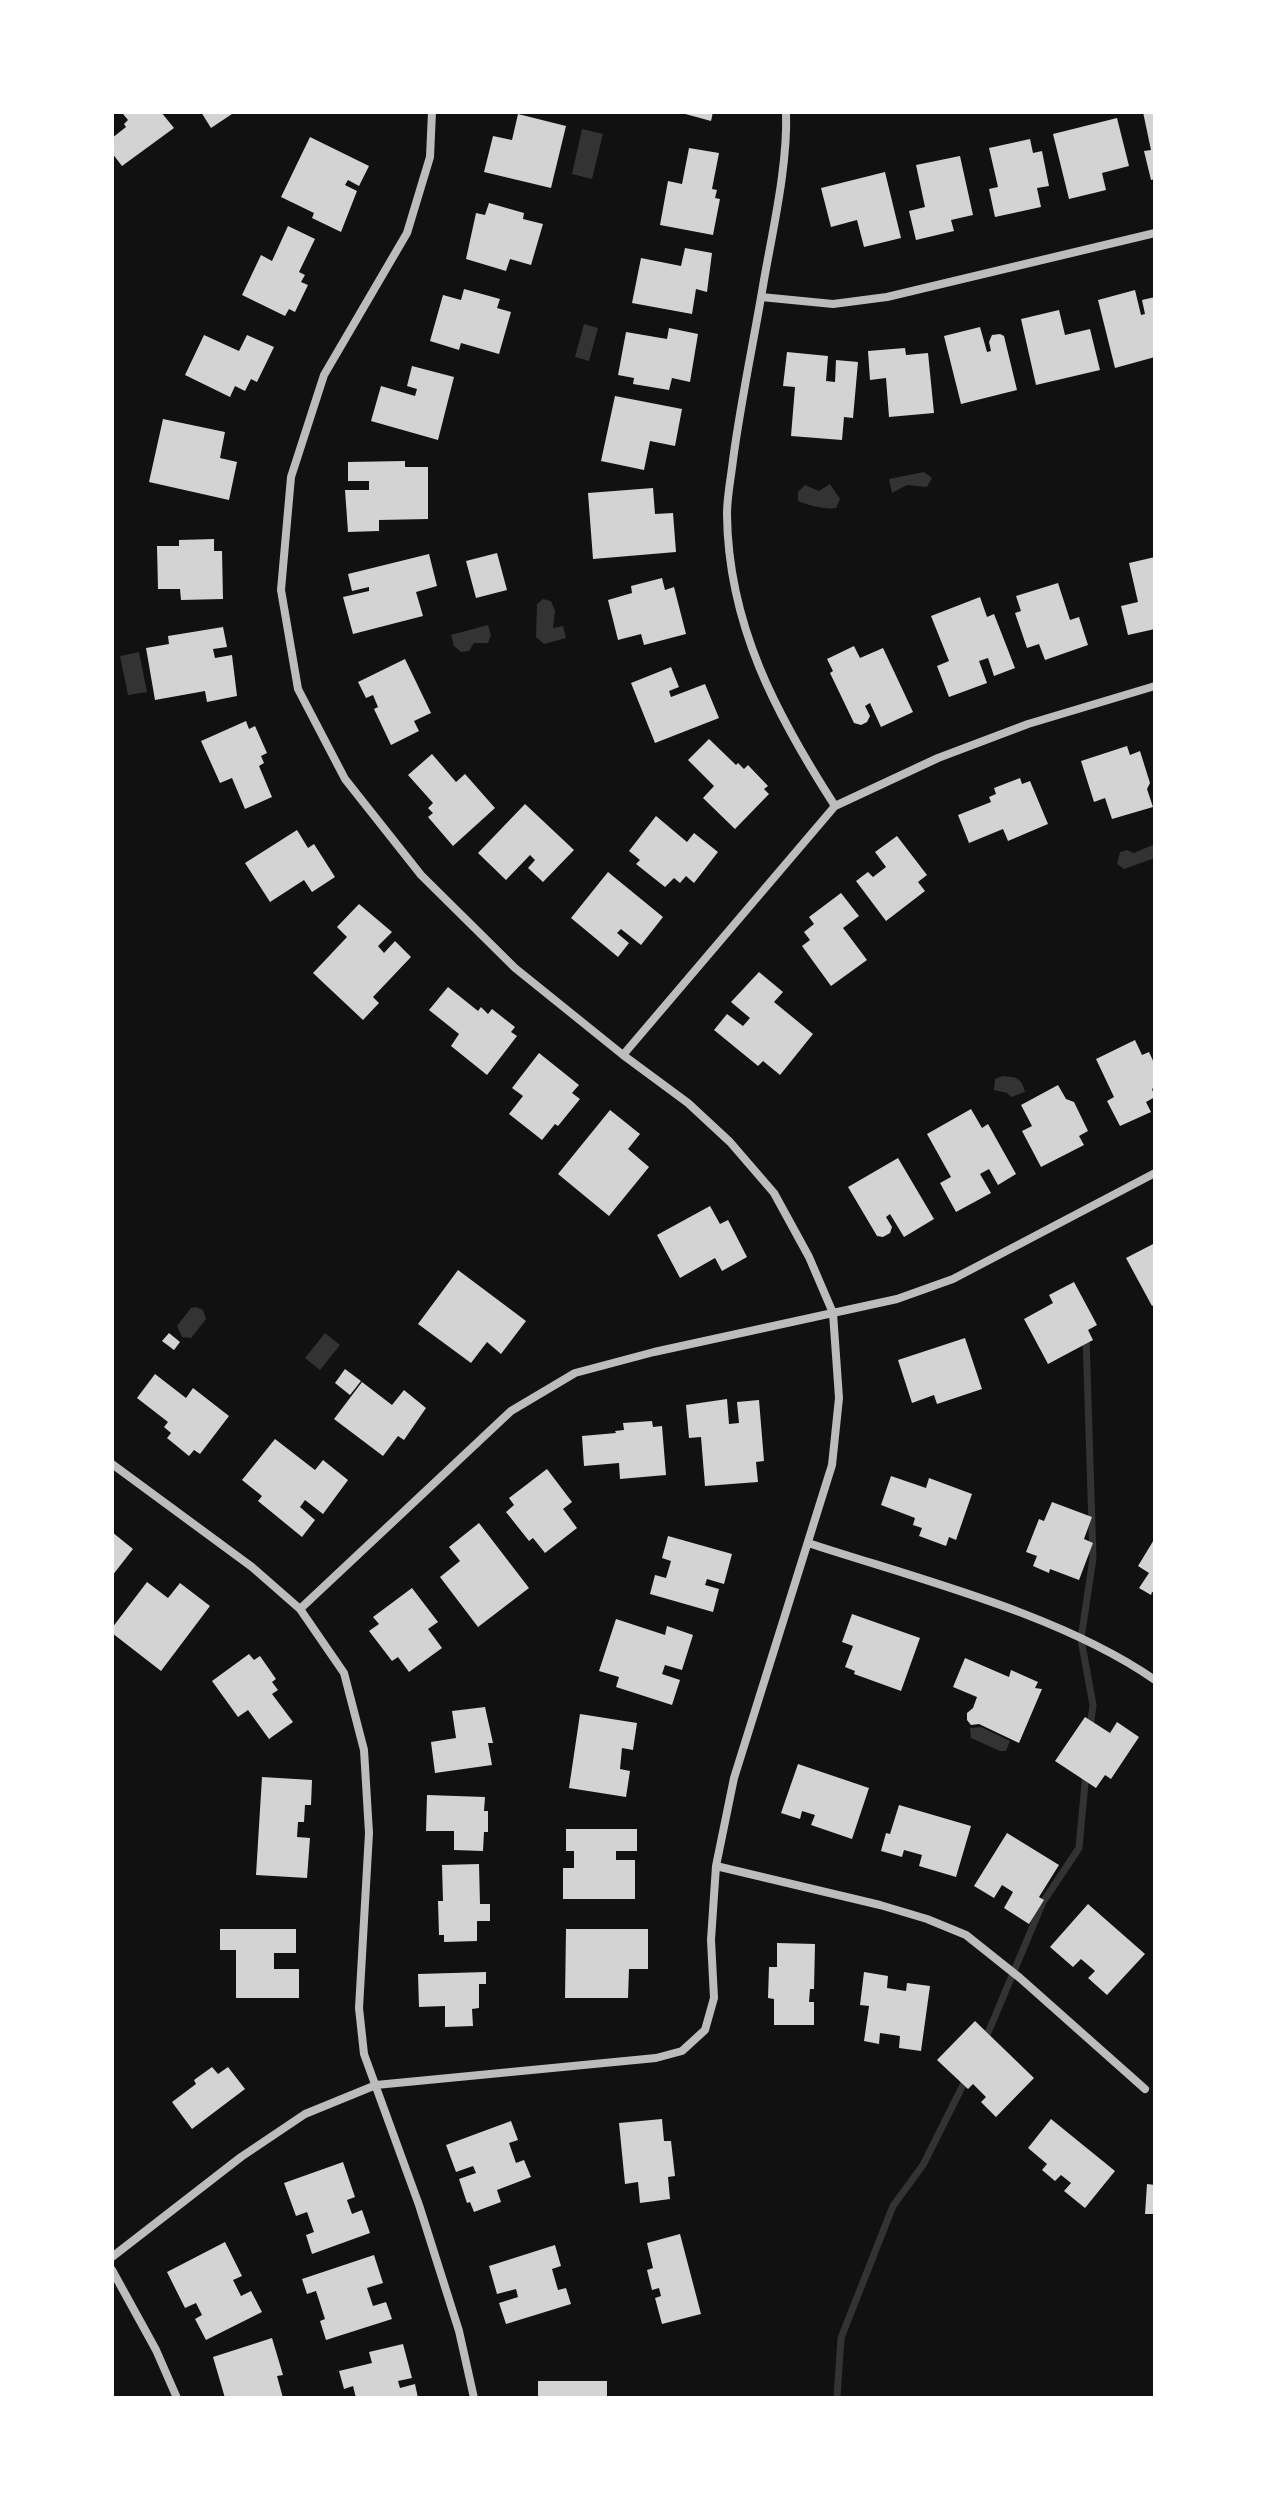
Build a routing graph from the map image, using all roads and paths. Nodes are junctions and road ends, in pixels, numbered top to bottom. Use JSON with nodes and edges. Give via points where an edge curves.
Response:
{"nodes":[{"id":1,"x":432,"y":112,"type":"edge"},
{"id":2,"x":786,"y":112,"type":"edge"},
{"id":3,"x":1155,"y":233,"type":"edge"},
{"id":4,"x":761,"y":297,"type":"junction"},
{"id":5,"x":1155,"y":686,"type":"edge"},
{"id":6,"x":835,"y":806,"type":"junction"},
{"id":7,"x":623,"y":1055,"type":"junction"},
{"id":8,"x":1155,"y":1173,"type":"edge"},
{"id":9,"x":833,"y":1313,"type":"junction"},
{"id":10,"x":112,"y":1464,"type":"edge"},
{"id":11,"x":808,"y":1543,"type":"junction"},
{"id":12,"x":300,"y":1609,"type":"junction"},
{"id":13,"x":1155,"y":1680,"type":"edge"},
{"id":14,"x":716,"y":1866,"type":"junction"},
{"id":15,"x":376,"y":2085,"type":"junction"},
{"id":16,"x":1145,"y":2089,"type":"dead end"},
{"id":17,"x":112,"y":2257,"type":"edge"},
{"id":18,"x":112,"y":2270,"type":"edge"},
{"id":19,"x":177,"y":2398,"type":"edge"},
{"id":20,"x":474,"y":2398,"type":"edge"}],
"edges":[{"from":1,"to":7,"type":"street","via":[[430,157],[407,233],[324,375],[291,477],[281,590],[298,689],[345,779],[421,875],[515,968]]},
{"from":2,"to":4,"type":"street"},
{"from":3,"to":4,"type":"street","via":[[887,297],[833,304]]},
{"from":4,"to":6,"type":"street","via":[[727,512],[733,581],[774,704]]},
{"from":5,"to":6,"type":"street","via":[[1002,733]]},
{"from":6,"to":7,"type":"street"},
{"from":7,"to":9,"type":"street","via":[[688,1103],[774,1193]]},
{"from":8,"to":9,"type":"street","via":[[953,1279]]},
{"from":9,"to":11,"type":"street","via":[[839,1398],[832,1465]]},
{"from":9,"to":12,"type":"street","via":[[575,1373],[511,1411]]},
{"from":10,"to":12,"type":"street"},
{"from":11,"to":13,"type":"street","via":[[1058,1629],[1125,1659]]},
{"from":11,"to":14,"type":"street","via":[[734,1778]]},
{"from":12,"to":15,"type":"street","via":[[344,1673],[364,1750],[369,1833],[359,2008],[364,2054]]},
{"from":14,"to":15,"type":"street","via":[[714,1998],[705,2030],[682,2051],[656,2058]]},
{"from":14,"to":16,"type":"street","via":[[880,1905],[966,1935]]},
{"from":15,"to":17,"type":"street","via":[[305,2114]]},
{"from":15,"to":20,"type":"street","via":[[424,2219]]},
{"from":18,"to":19,"type":"street"}]}
